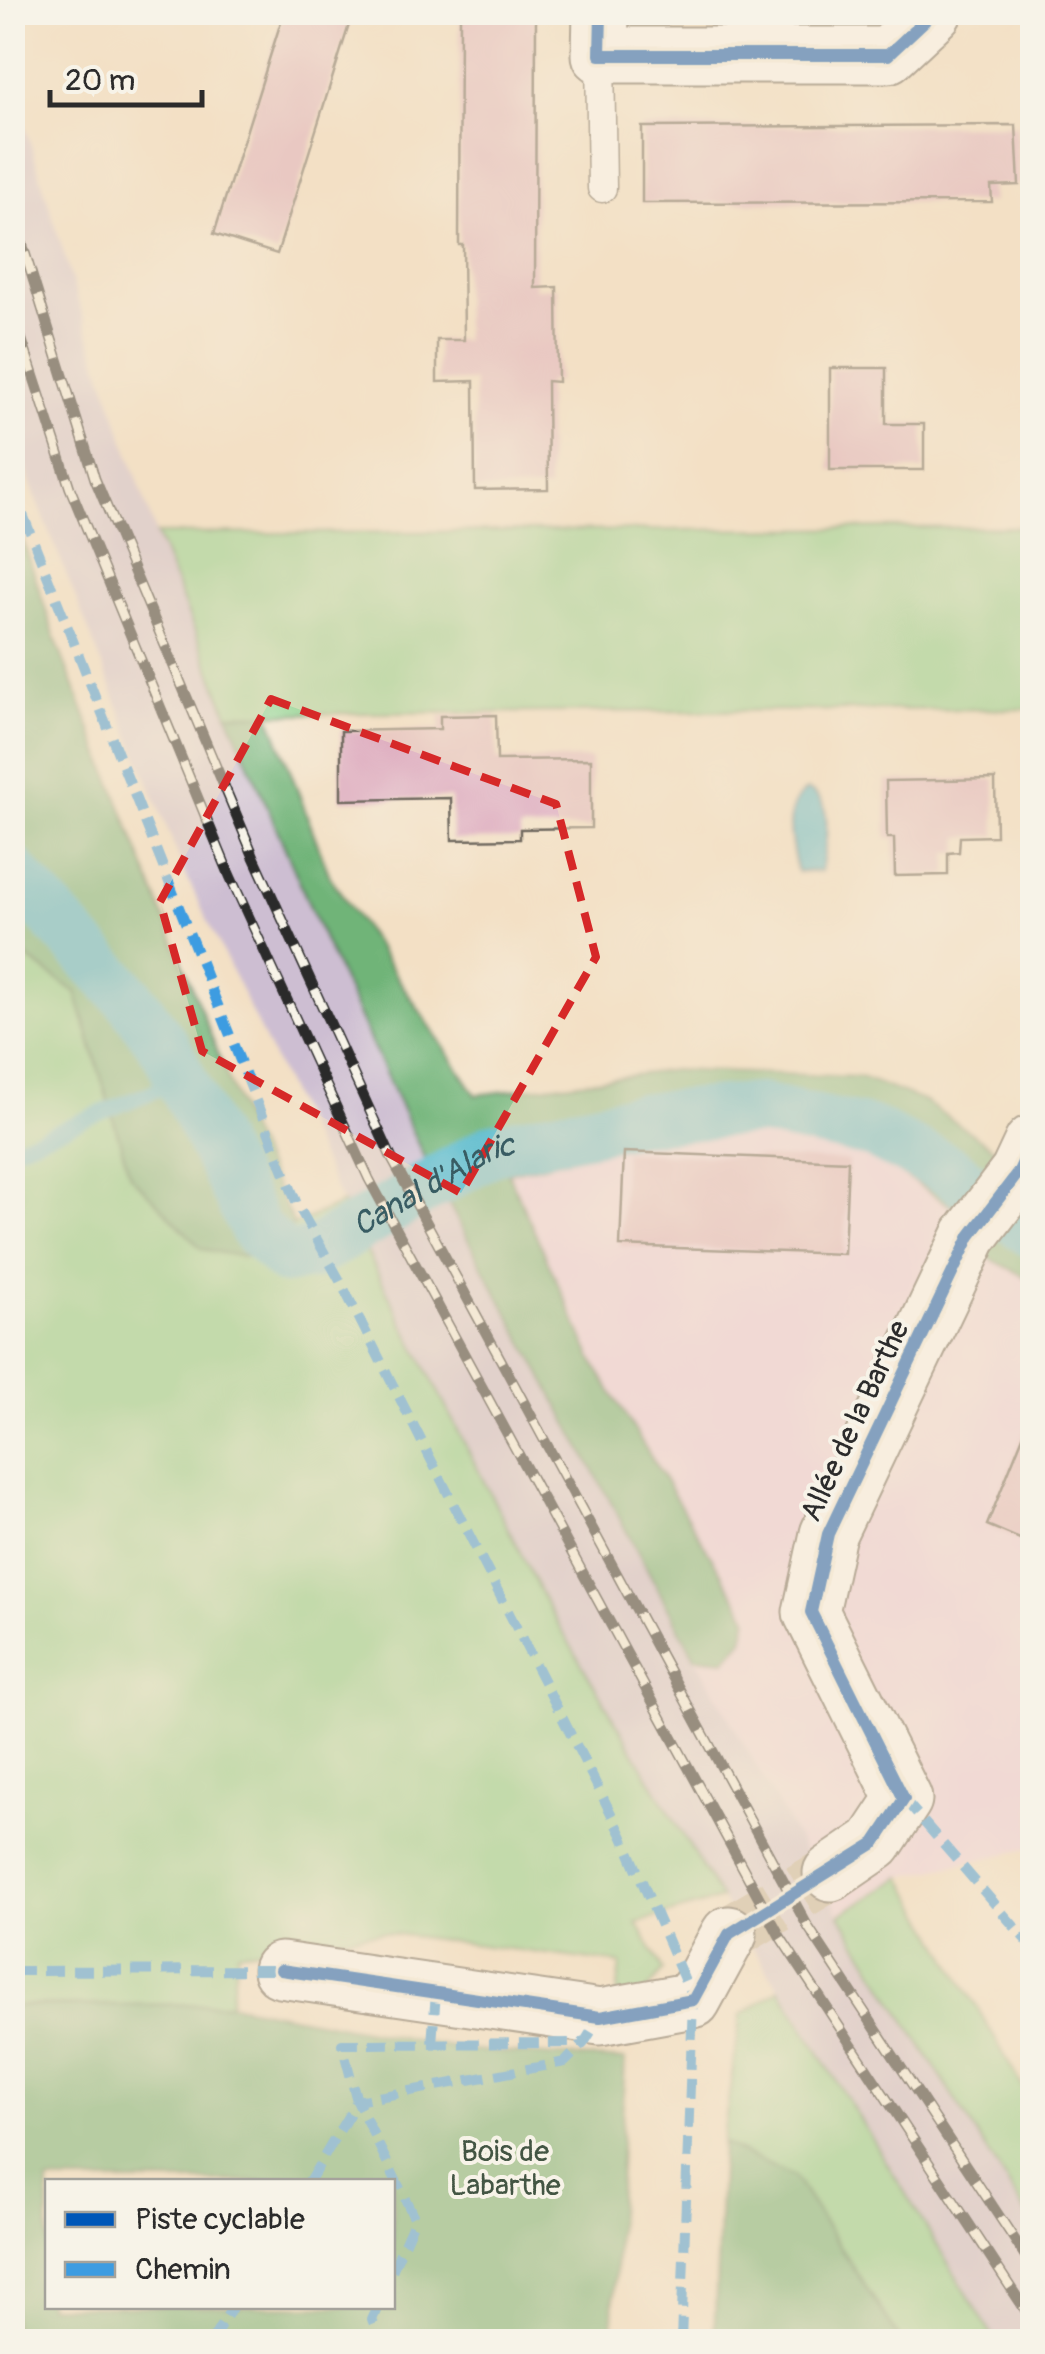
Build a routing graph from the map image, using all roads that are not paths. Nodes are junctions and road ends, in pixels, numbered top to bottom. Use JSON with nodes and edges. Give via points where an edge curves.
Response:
{"nodes":[{"id":1,"x":934,"y":12,"type":"edge"},
{"id":2,"x":601,"y":34,"type":"edge"},
{"id":3,"x":602,"y":188,"type":"dead end"},
{"id":4,"x":1025,"y":1158,"type":"edge"},
{"id":5,"x":831,"y":1873,"type":"tunnel mouth"},
{"id":6,"x":729,"y":1934,"type":"tunnel mouth"},
{"id":7,"x":281,"y":1970,"type":"dead end"}],
"edges":[{"from":1,"to":2,"type":"street","via":[[888,55]]},
{"from":2,"to":3,"type":"lane"},
{"from":4,"to":5,"type":"street","name":"Allée de la Barthe","via":[[970,1236],[828,1534],[812,1612],[904,1800],[875,1843]]},
{"from":6,"to":7,"type":"street","via":[[693,2000],[614,2017]]}]}
